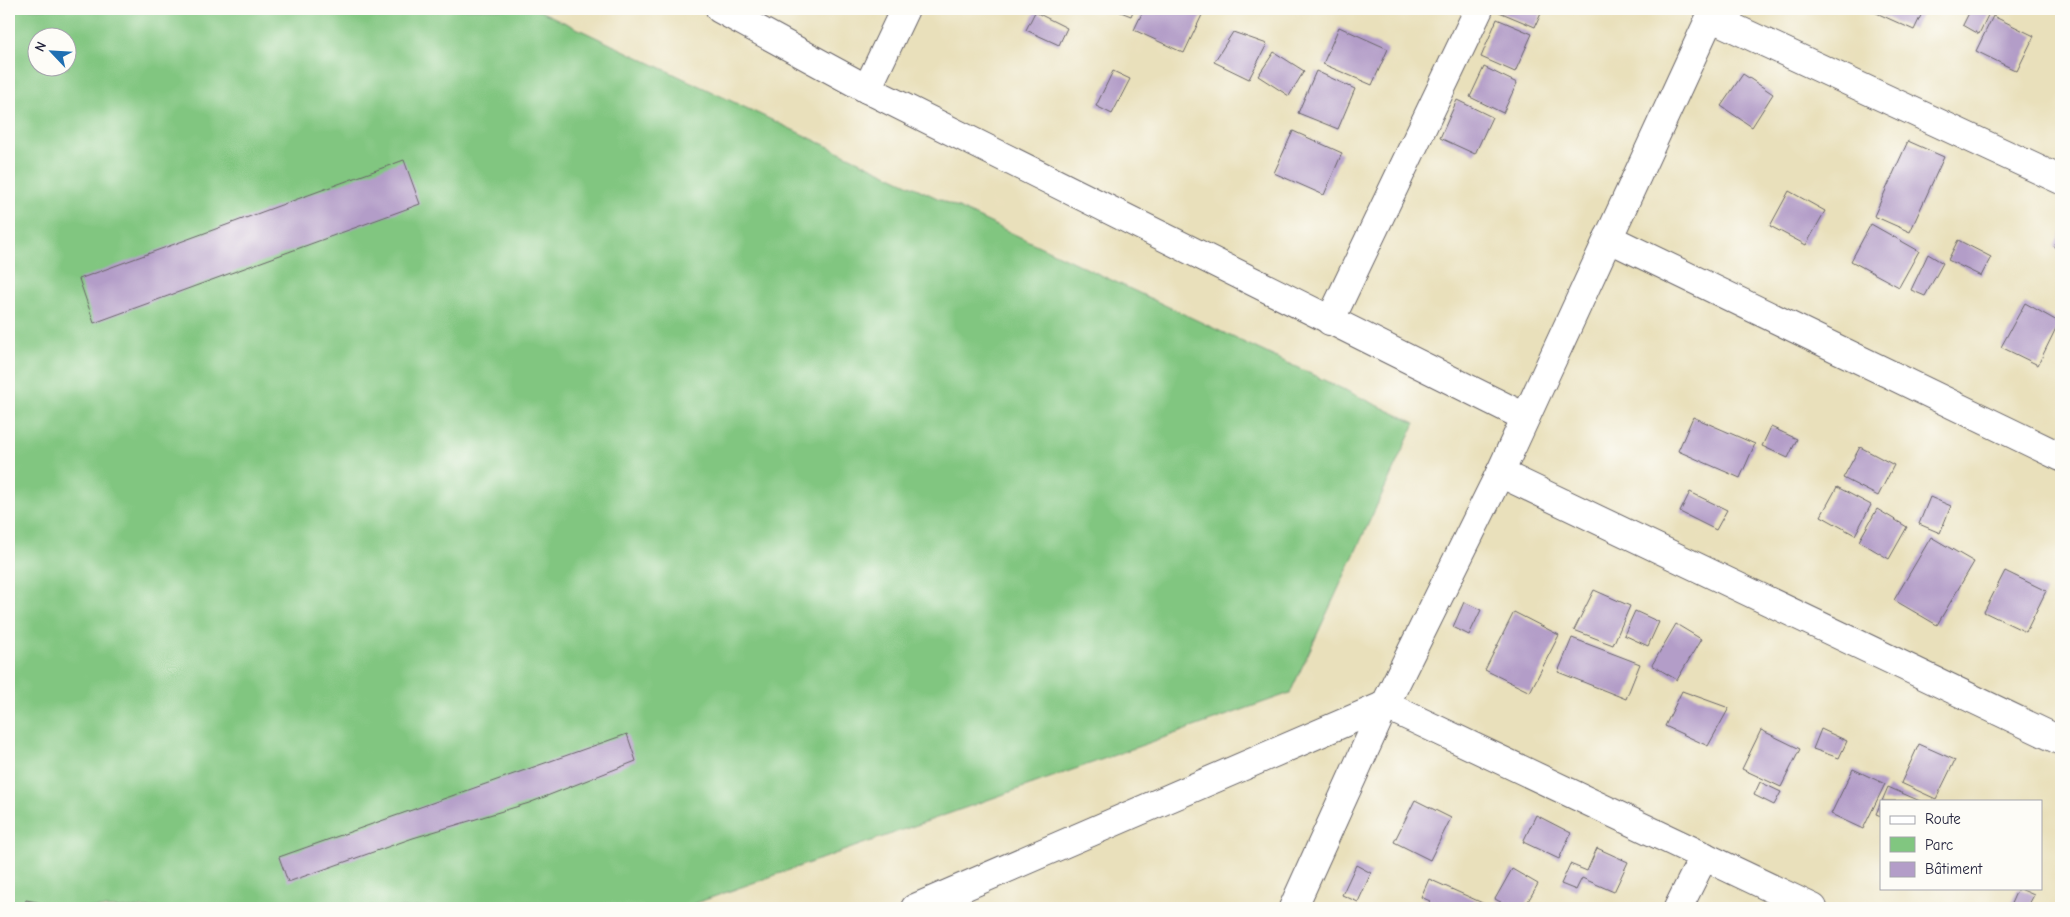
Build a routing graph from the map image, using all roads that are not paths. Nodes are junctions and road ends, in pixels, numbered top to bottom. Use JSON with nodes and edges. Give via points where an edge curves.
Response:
{"nodes":[{"id":1,"x":720,"y":9,"type":"edge"},
{"id":2,"x":905,"y":9,"type":"edge"},
{"id":3,"x":1479,"y":9,"type":"edge"},
{"id":4,"x":1712,"y":13,"type":"edge"},
{"id":5,"x":867,"y":89,"type":"junction"},
{"id":6,"x":2061,"y":180,"type":"edge"},
{"id":7,"x":1608,"y":238,"type":"junction"},
{"id":8,"x":1330,"y":321,"type":"junction"},
{"id":9,"x":1525,"y":417,"type":"junction"},
{"id":10,"x":2061,"y":457,"type":"edge"},
{"id":11,"x":1500,"y":473,"type":"junction"},
{"id":12,"x":1385,"y":704,"type":"junction"},
{"id":13,"x":2061,"y":741,"type":"edge"},
{"id":14,"x":1704,"y":856,"type":"junction"},
{"id":15,"x":915,"y":908,"type":"edge"},
{"id":16,"x":1293,"y":908,"type":"edge"},
{"id":17,"x":1678,"y":908,"type":"edge"},
{"id":18,"x":1814,"y":908,"type":"edge"}],
"edges":[{"from":1,"to":5,"type":"street"},
{"from":2,"to":5,"type":"street"},
{"from":3,"to":8,"type":"street"},
{"from":4,"to":6,"type":"street"},
{"from":4,"to":7,"type":"street"},
{"from":5,"to":8,"type":"street"},
{"from":7,"to":9,"type":"street"},
{"from":7,"to":10,"type":"street"},
{"from":8,"to":9,"type":"street"},
{"from":9,"to":11,"type":"street"},
{"from":11,"to":12,"type":"street"},
{"from":11,"to":13,"type":"street"},
{"from":12,"to":14,"type":"street"},
{"from":12,"to":15,"type":"street"},
{"from":12,"to":16,"type":"street"},
{"from":14,"to":17,"type":"street"},
{"from":14,"to":18,"type":"street"}]}
